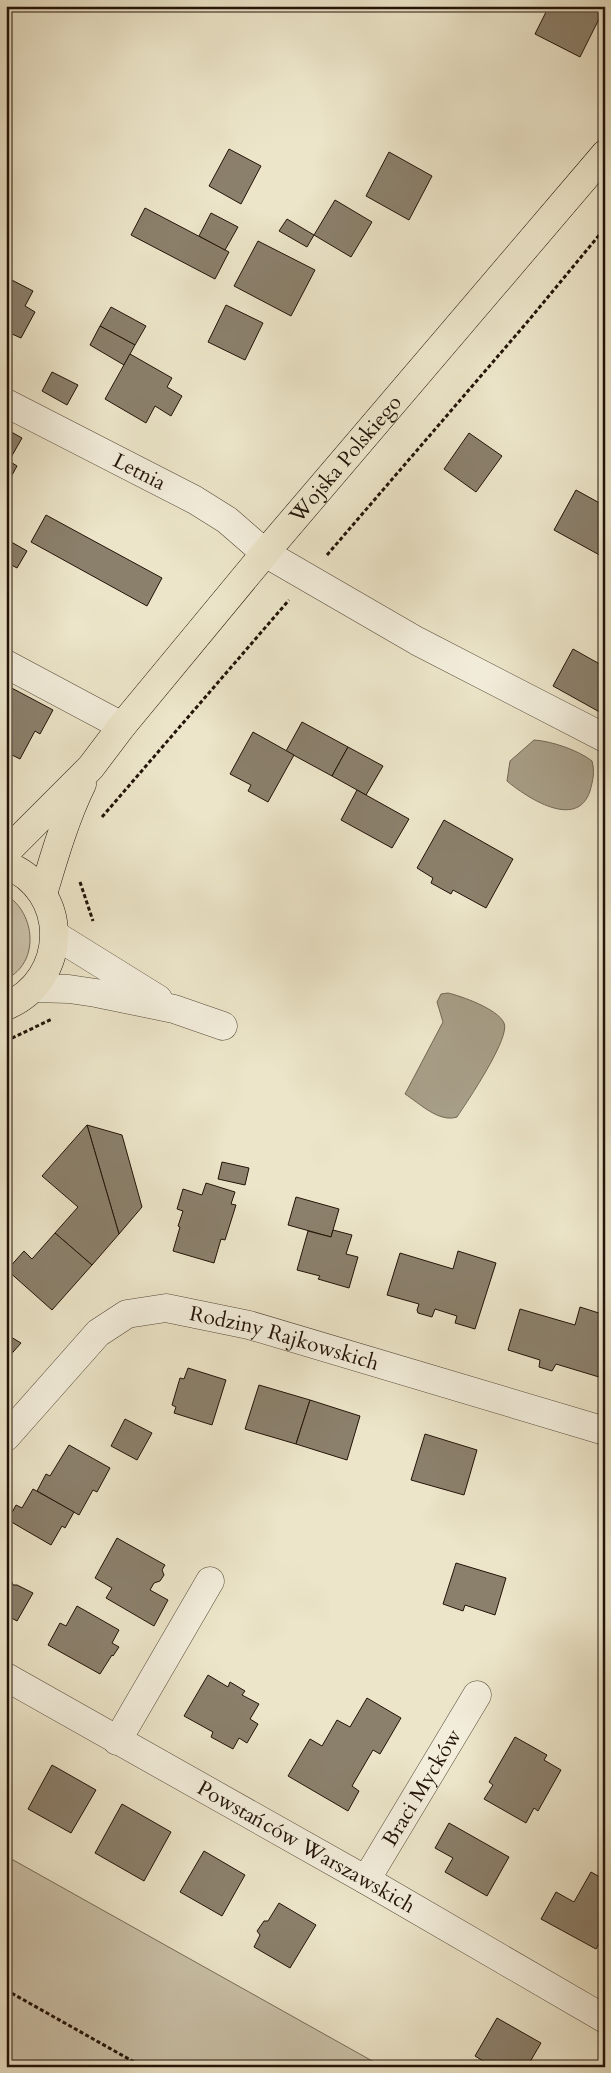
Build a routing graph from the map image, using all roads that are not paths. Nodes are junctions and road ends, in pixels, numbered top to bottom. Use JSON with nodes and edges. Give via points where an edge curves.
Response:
{"nodes":[{"id":1,"x":605,"y":154,"type":"edge"},
{"id":2,"x":6,"y":403,"type":"edge"},
{"id":3,"x":265,"y":553,"type":"junction"},
{"id":4,"x":6,"y":664,"type":"edge"},
{"id":5,"x":122,"y":726,"type":"junction"},
{"id":6,"x":605,"y":738,"type":"edge"},
{"id":7,"x":91,"y":767,"type":"junction"},
{"id":8,"x":6,"y":852,"type":"edge"},
{"id":9,"x":6,"y":865,"type":"edge"},
{"id":10,"x":43,"y":894,"type":"junction"},
{"id":11,"x":55,"y":935,"type":"junction"},
{"id":12,"x":34,"y":988,"type":"junction"},
{"id":13,"x":6,"y":1006,"type":"edge"},
{"id":14,"x":174,"y":1008,"type":"junction"},
{"id":15,"x":223,"y":1026,"type":"dead end"},
{"id":16,"x":605,"y":1431,"type":"edge"},
{"id":17,"x":6,"y":1437,"type":"edge"},
{"id":18,"x":210,"y":1581,"type":"dead end"},
{"id":19,"x":6,"y":1677,"type":"edge"},
{"id":20,"x":478,"y":1695,"type":"dead end"},
{"id":21,"x":117,"y":1741,"type":"junction"},
{"id":22,"x":366,"y":1880,"type":"junction"},
{"id":23,"x":605,"y":2019,"type":"edge"}],
"edges":[{"from":1,"to":3,"type":"main road","name":"Wojska Polskiego"},
{"from":2,"to":3,"type":"street","name":"Letnia","via":[[212,509]]},
{"from":3,"to":5,"type":"main road","name":"Wojska Polskiego"},
{"from":3,"to":6,"type":"street","name":"Letnia","via":[[416,640]]},
{"from":4,"to":5,"type":"street"},
{"from":5,"to":7,"type":"main road","name":"Wojska Polskiego"},
{"from":7,"to":8,"type":"main road","name":"Wojska Polskiego"},
{"from":7,"to":10,"type":"main road","name":"Wojska Polskiego","via":[[72,806]]},
{"from":9,"to":10,"type":"main road","via":[[30,879]]},
{"from":10,"to":11,"type":"main road","via":[[50,907]]},
{"from":11,"to":12,"type":"main road","via":[[45,972]]},
{"from":11,"to":14,"type":"street"},
{"from":12,"to":13,"type":"main road"},
{"from":12,"to":14,"type":"street","via":[[69,989]]},
{"from":14,"to":15,"type":"street"},
{"from":16,"to":17,"type":"street","name":"Rodziny Rajkowskich","via":[[249,1325],[166,1308],[127,1314],[98,1333]]},
{"from":18,"to":21,"type":"street"},
{"from":19,"to":21,"type":"street","name":"Powstańców Warszawskich"},
{"from":20,"to":22,"type":"street","name":"Braci Mycków"},
{"from":21,"to":22,"type":"street","name":"Powstańców Warszawskich"},
{"from":22,"to":23,"type":"street","name":"Powstańców Warszawskich"}]}
